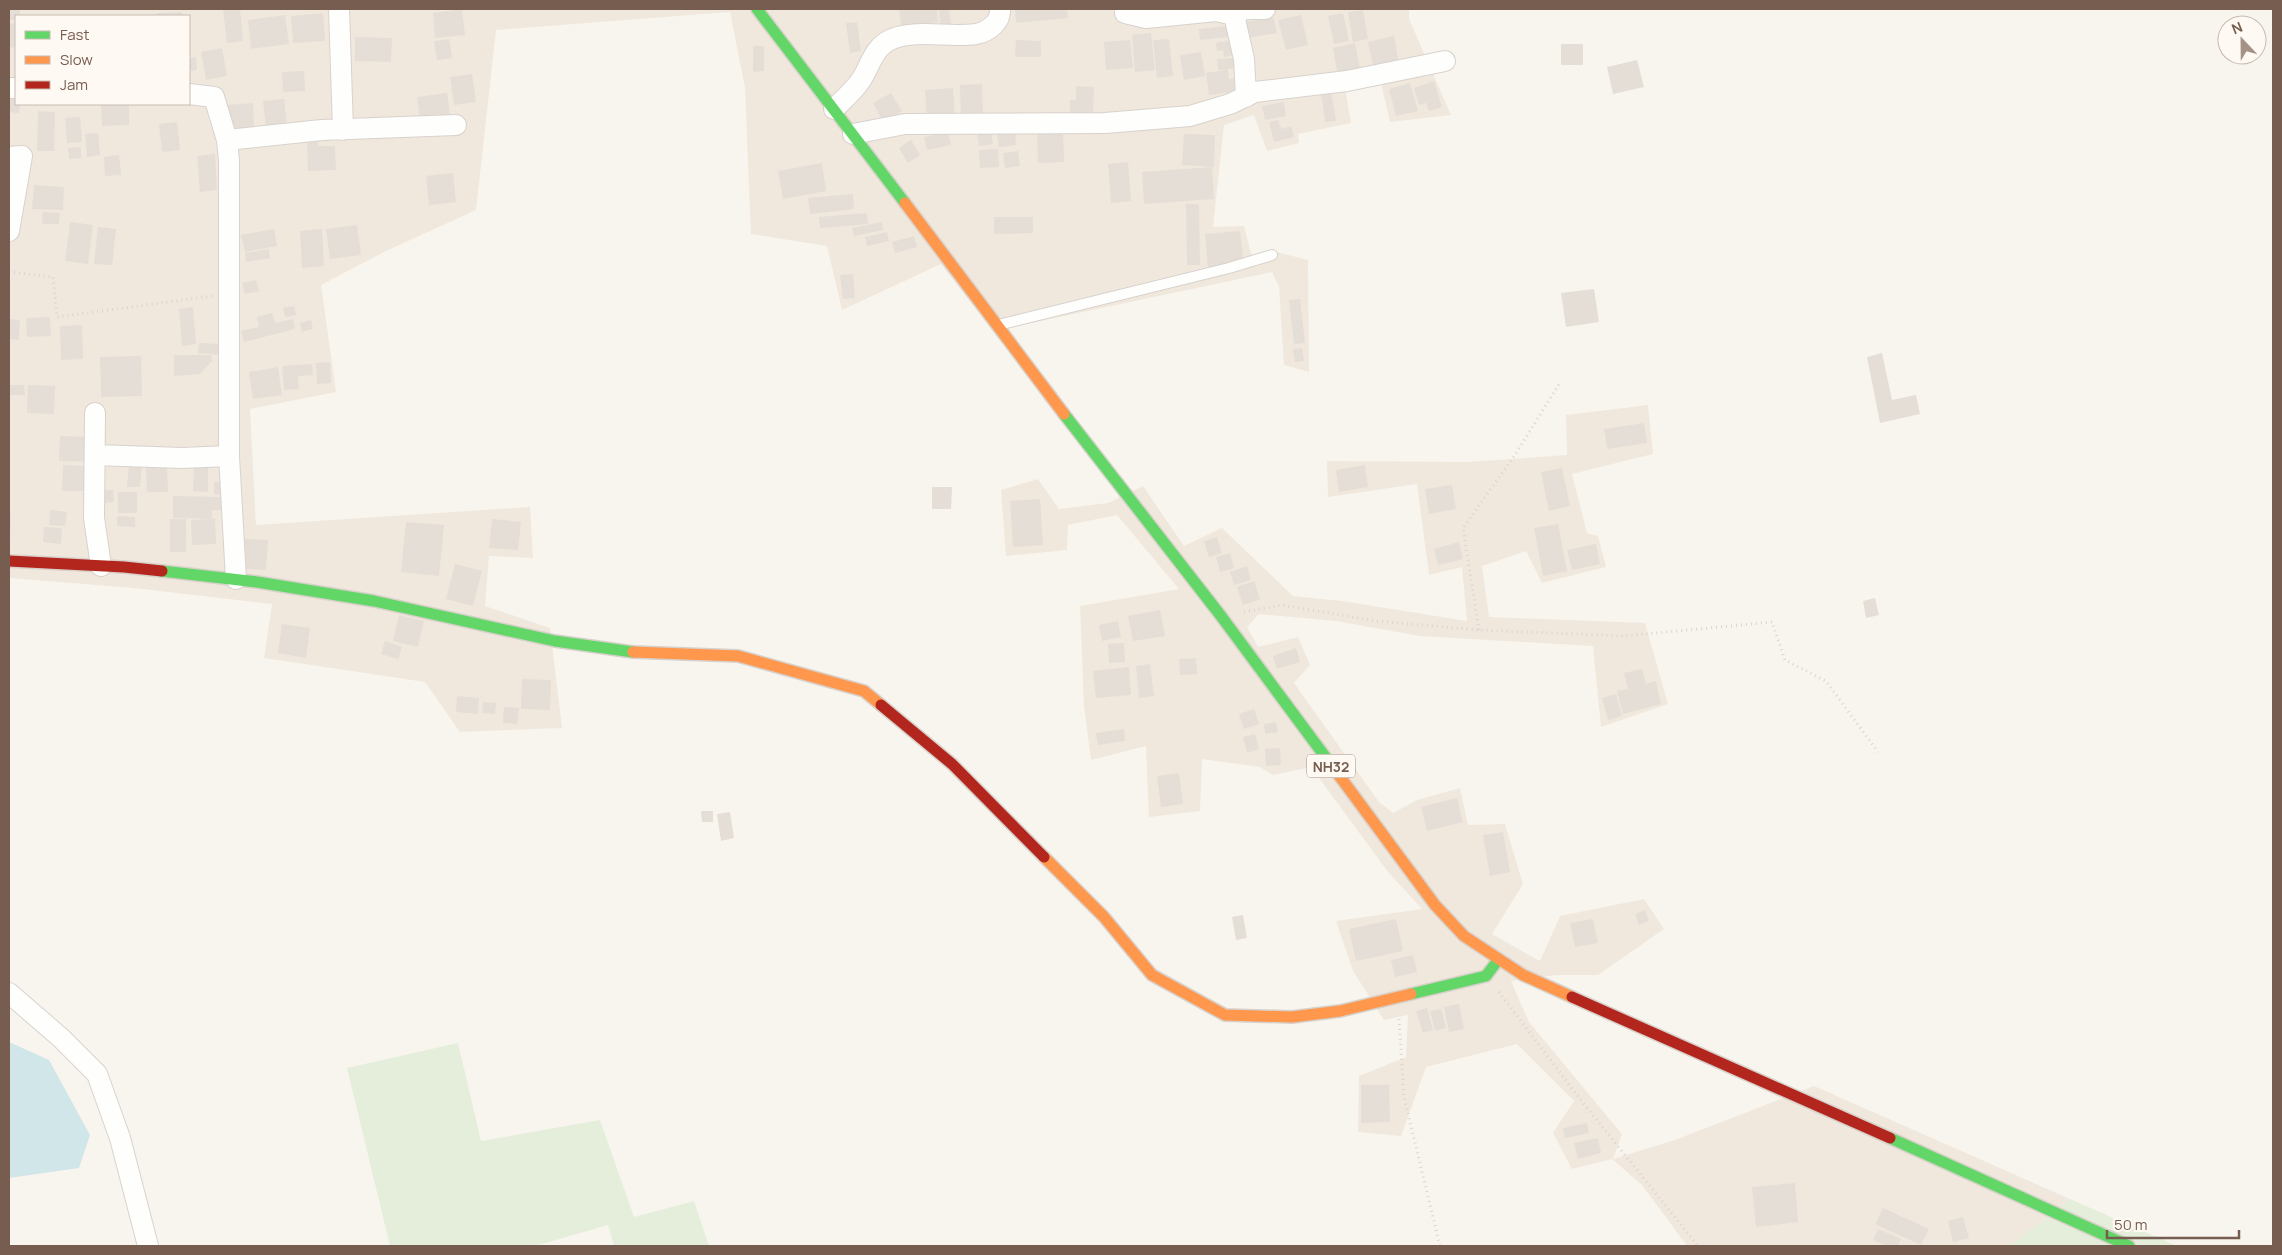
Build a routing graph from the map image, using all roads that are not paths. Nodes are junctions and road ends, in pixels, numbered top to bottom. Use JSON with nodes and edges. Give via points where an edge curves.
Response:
{"nodes":[{"id":1,"x":339,"y":9,"type":"edge"},
{"id":2,"x":757,"y":9,"type":"edge"},
{"id":3,"x":1000,"y":9,"type":"edge"},
{"id":4,"x":1125,"y":9,"type":"edge"},
{"id":5,"x":1265,"y":9,"type":"edge"},
{"id":6,"x":1234,"y":15,"type":"junction"},
{"id":7,"x":1445,"y":61,"type":"dead end"},
{"id":8,"x":190,"y":94,"type":"edge"},
{"id":9,"x":1246,"y":97,"type":"junction"},
{"id":10,"x":834,"y":109,"type":"junction"},
{"id":11,"x":456,"y":125,"type":"dead end"},
{"id":12,"x":343,"y":130,"type":"junction"},
{"id":13,"x":853,"y":134,"type":"junction"},
{"id":14,"x":227,"y":140,"type":"junction"},
{"id":15,"x":9,"y":157,"type":"edge"},
{"id":16,"x":9,"y":232,"type":"edge"},
{"id":17,"x":1272,"y":255,"type":"dead end"},
{"id":18,"x":997,"y":325,"type":"junction"},
{"id":19,"x":95,"y":413,"type":"dead end"},
{"id":20,"x":95,"y":455,"type":"junction"},
{"id":21,"x":229,"y":456,"type":"junction"},
{"id":22,"x":9,"y":561,"type":"edge"},
{"id":23,"x":101,"y":566,"type":"junction"},
{"id":24,"x":236,"y":579,"type":"junction"},
{"id":25,"x":1498,"y":960,"type":"junction"},
{"id":26,"x":9,"y":993,"type":"edge"},
{"id":27,"x":148,"y":1246,"type":"edge"},
{"id":28,"x":2129,"y":1246,"type":"edge"}],
"edges":[{"from":1,"to":12,"type":"street"},
{"from":2,"to":10,"type":"main road","number":"NH32"},
{"from":3,"to":10,"type":"street","via":[[994,26],[977,34],[919,34],[891,40],[874,53],[859,83]]},
{"from":4,"to":6,"type":"street","via":[[1125,13],[1146,18],[1216,11]]},
{"from":5,"to":6,"type":"street","via":[[1245,9]]},
{"from":6,"to":9,"type":"street","via":[[1244,60]]},
{"from":7,"to":9,"type":"street","via":[[1347,81],[1255,92]]},
{"from":8,"to":14,"type":"street","via":[[214,97]]},
{"from":9,"to":13,"type":"street","via":[[1190,116],[1105,123],[905,124]]},
{"from":10,"to":13,"type":"main road","number":"NH32"},
{"from":11,"to":12,"type":"street"},
{"from":12,"to":14,"type":"street"},
{"from":13,"to":18,"type":"main road","number":"NH32"},
{"from":14,"to":21,"type":"street"},
{"from":15,"to":16,"type":"street","via":[[22,156]]},
{"from":17,"to":18,"type":"lane"},
{"from":18,"to":25,"type":"main road","number":"NH32","via":[[1221,616],[1435,905],[1464,936]]},
{"from":19,"to":20,"type":"street"},
{"from":20,"to":21,"type":"street"},
{"from":20,"to":23,"type":"street","via":[[94,518]]},
{"from":21,"to":24,"type":"street"},
{"from":22,"to":23,"type":"main road"},
{"from":23,"to":24,"type":"main road"},
{"from":24,"to":25,"type":"main road","via":[[374,601],[554,641],[634,652],[738,656],[864,691],[952,764],[1104,917],[1152,975],[1225,1015],[1292,1016],[1340,1011],[1486,976]]},
{"from":25,"to":28,"type":"main road","number":"NH32","via":[[1523,976]]},
{"from":26,"to":27,"type":"street","via":[[97,1074],[120,1138]]}]}
